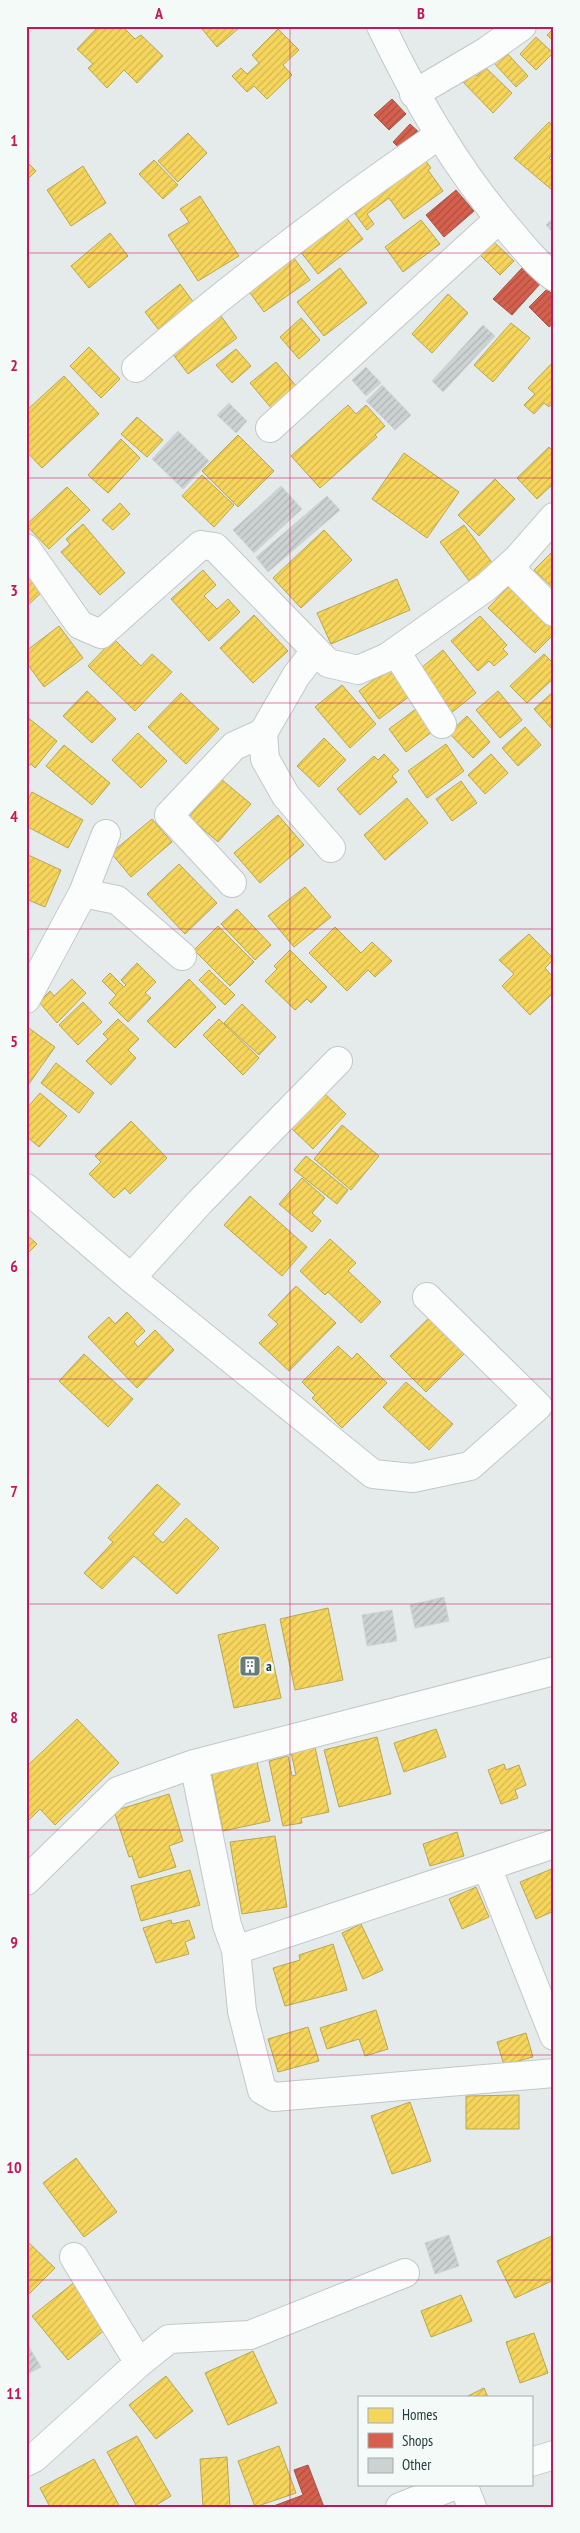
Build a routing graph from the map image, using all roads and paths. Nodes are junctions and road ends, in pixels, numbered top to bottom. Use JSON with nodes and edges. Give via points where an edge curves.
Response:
{"nodes":[{"id":1,"x":382,"y":26,"type":"edge"},
{"id":2,"x":522,"y":26,"type":"edge"},
{"id":3,"x":414,"y":94,"type":"junction"},
{"id":4,"x":440,"y":134,"type":"junction"},
{"id":5,"x":499,"y":219,"type":"junction"},
{"id":6,"x":550,"y":267,"type":"edge"},
{"id":7,"x":136,"y":368,"type":"dead end"},
{"id":8,"x":270,"y":428,"type":"dead end"},
{"id":9,"x":554,"y":517,"type":"edge"},
{"id":10,"x":26,"y":548,"type":"edge"},
{"id":11,"x":509,"y":567,"type":"junction"},
{"id":12,"x":554,"y":612,"type":"edge"},
{"id":13,"x":315,"y":651,"type":"junction"},
{"id":14,"x":396,"y":652,"type":"junction"},
{"id":15,"x":442,"y":724,"type":"dead end"},
{"id":16,"x":263,"y":733,"type":"junction"},
{"id":17,"x":106,"y":834,"type":"dead end"},
{"id":18,"x":331,"y":848,"type":"dead end"},
{"id":19,"x":232,"y":883,"type":"dead end"},
{"id":20,"x":83,"y":892,"type":"junction"},
{"id":21,"x":182,"y":956,"type":"dead end"},
{"id":22,"x":26,"y":999,"type":"edge"},
{"id":23,"x":338,"y":1061,"type":"dead end"},
{"id":24,"x":26,"y":1188,"type":"edge"},
{"id":25,"x":132,"y":1278,"type":"junction"},
{"id":26,"x":427,"y":1297,"type":"dead end"},
{"id":27,"x":554,"y":1671,"type":"edge"},
{"id":28,"x":194,"y":1764,"type":"junction"},
{"id":29,"x":554,"y":1844,"type":"edge"},
{"id":30,"x":487,"y":1867,"type":"junction"},
{"id":31,"x":26,"y":1882,"type":"edge"},
{"id":32,"x":236,"y":1950,"type":"junction"},
{"id":33,"x":554,"y":2036,"type":"edge"},
{"id":34,"x":554,"y":2073,"type":"edge"},
{"id":35,"x":74,"y":2257,"type":"dead end"},
{"id":36,"x":405,"y":2273,"type":"dead end"},
{"id":37,"x":139,"y":2363,"type":"junction"},
{"id":38,"x":29,"y":2454,"type":"edge"},
{"id":39,"x":554,"y":2455,"type":"edge"},
{"id":40,"x":532,"y":2462,"type":"edge"},
{"id":41,"x":453,"y":2486,"type":"edge"},
{"id":42,"x":464,"y":2486,"type":"edge"},
{"id":43,"x":400,"y":2507,"type":"edge"},
{"id":44,"x":472,"y":2507,"type":"edge"}],
"edges":[{"from":1,"to":3,"type":"street"},
{"from":2,"to":3,"type":"street","via":[[488,51]]},
{"from":3,"to":4,"type":"street"},
{"from":4,"to":5,"type":"street","via":[[480,197]]},
{"from":4,"to":7,"type":"street","via":[[330,213]]},
{"from":5,"to":6,"type":"street"},
{"from":5,"to":8,"type":"street"},
{"from":9,"to":11,"type":"street"},
{"from":10,"to":13,"type":"street","via":[[80,625],[101,634],[201,545],[215,547]]},
{"from":11,"to":12,"type":"street"},
{"from":11,"to":14,"type":"street"},
{"from":13,"to":14,"type":"street","via":[[328,663],[358,670]]},
{"from":13,"to":16,"type":"street","via":[[296,676]]},
{"from":14,"to":15,"type":"street"},
{"from":16,"to":18,"type":"street","via":[[265,759],[286,796]]},
{"from":16,"to":19,"type":"street","via":[[234,746],[169,815]]},
{"from":17,"to":20,"type":"street"},
{"from":20,"to":21,"type":"street","via":[[117,900]]},
{"from":20,"to":22,"type":"street"},
{"from":23,"to":25,"type":"street","via":[[199,1203]]},
{"from":24,"to":25,"type":"street"},
{"from":25,"to":26,"type":"street","via":[[373,1474],[413,1478],[470,1466],[538,1406]]},
{"from":27,"to":28,"type":"street"},
{"from":28,"to":31,"type":"street","via":[[118,1791]]},
{"from":28,"to":32,"type":"street","via":[[227,1925]]},
{"from":29,"to":30,"type":"street"},
{"from":30,"to":32,"type":"street"},
{"from":30,"to":33,"type":"street"},
{"from":32,"to":34,"type":"street","via":[[242,2011],[262,2090],[274,2097]]},
{"from":35,"to":37,"type":"street"},
{"from":36,"to":37,"type":"street","via":[[250,2334],[170,2339]]},
{"from":37,"to":38,"type":"street"},
{"from":39,"to":40,"type":"street"},
{"from":41,"to":43,"type":"street"},
{"from":42,"to":44,"type":"street"}]}
